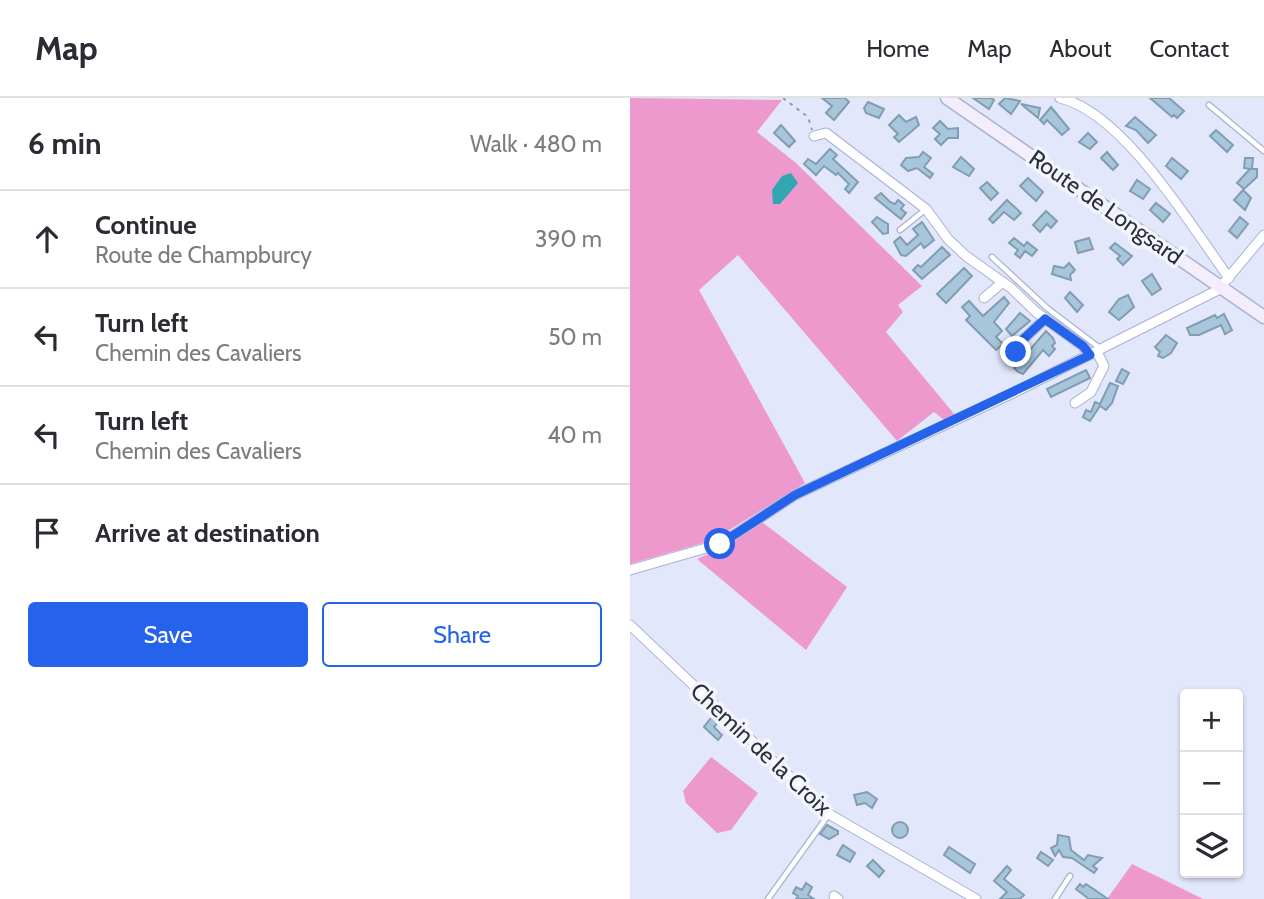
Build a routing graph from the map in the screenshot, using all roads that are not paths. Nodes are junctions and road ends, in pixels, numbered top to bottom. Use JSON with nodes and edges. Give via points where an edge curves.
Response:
{"nodes":[{"id":1,"x":947,"y":98,"type":"edge"},
{"id":2,"x":1060,"y":98,"type":"edge"},
{"id":3,"x":1209,"y":105,"type":"dead end"},
{"id":4,"x":814,"y":136,"type":"road end"},
{"id":5,"x":1264,"y":151,"type":"edge"},
{"id":6,"x":926,"y":209,"type":"junction"},
{"id":7,"x":900,"y":230,"type":"dead end"},
{"id":8,"x":1264,"y":235,"type":"edge"},
{"id":9,"x":992,"y":257,"type":"dead end"},
{"id":10,"x":1003,"y":282,"type":"junction"},
{"id":11,"x":1226,"y":283,"type":"junction"},
{"id":12,"x":984,"y":298,"type":"dead end"},
{"id":13,"x":1264,"y":317,"type":"edge"},
{"id":14,"x":1045,"y":319,"type":"junction"},
{"id":15,"x":1016,"y":352,"type":"dead end"},
{"id":16,"x":1096,"y":352,"type":"junction"},
{"id":17,"x":1075,"y":402,"type":"dead end"},
{"id":18,"x":630,"y":570,"type":"edge"},
{"id":19,"x":630,"y":625,"type":"edge"},
{"id":20,"x":829,"y":814,"type":"junction"},
{"id":21,"x":1070,"y":876,"type":"dead end"},
{"id":22,"x":768,"y":899,"type":"edge"},
{"id":23,"x":976,"y":899,"type":"edge"},
{"id":24,"x":1055,"y":899,"type":"edge"}],
"edges":[{"from":1,"to":11,"type":"main road","name":"Route de Longsard"},
{"from":2,"to":11,"type":"street","via":[[1091,111],[1116,131],[1164,190]]},
{"from":3,"to":5,"type":"lane"},
{"from":4,"to":6,"type":"street","via":[[826,134]]},
{"from":6,"to":7,"type":"lane"},
{"from":6,"to":10,"type":"street","via":[[966,256]]},
{"from":8,"to":11,"type":"street"},
{"from":9,"to":16,"type":"lane"},
{"from":10,"to":12,"type":"street"},
{"from":10,"to":14,"type":"street"},
{"from":11,"to":13,"type":"main road","name":"Route de Longsard"},
{"from":11,"to":16,"type":"street"},
{"from":14,"to":15,"type":"street","via":[[1016,346]]},
{"from":14,"to":16,"type":"street"},
{"from":16,"to":17,"type":"street","via":[[1104,366],[1091,392]]},
{"from":16,"to":18,"type":"street","via":[[795,495],[720,544]]},
{"from":19,"to":20,"type":"street","name":"Chemin de la Croix"},
{"from":20,"to":22,"type":"lane"},
{"from":20,"to":23,"type":"street","name":"Chemin de la Croix"},
{"from":21,"to":24,"type":"lane"}]}
